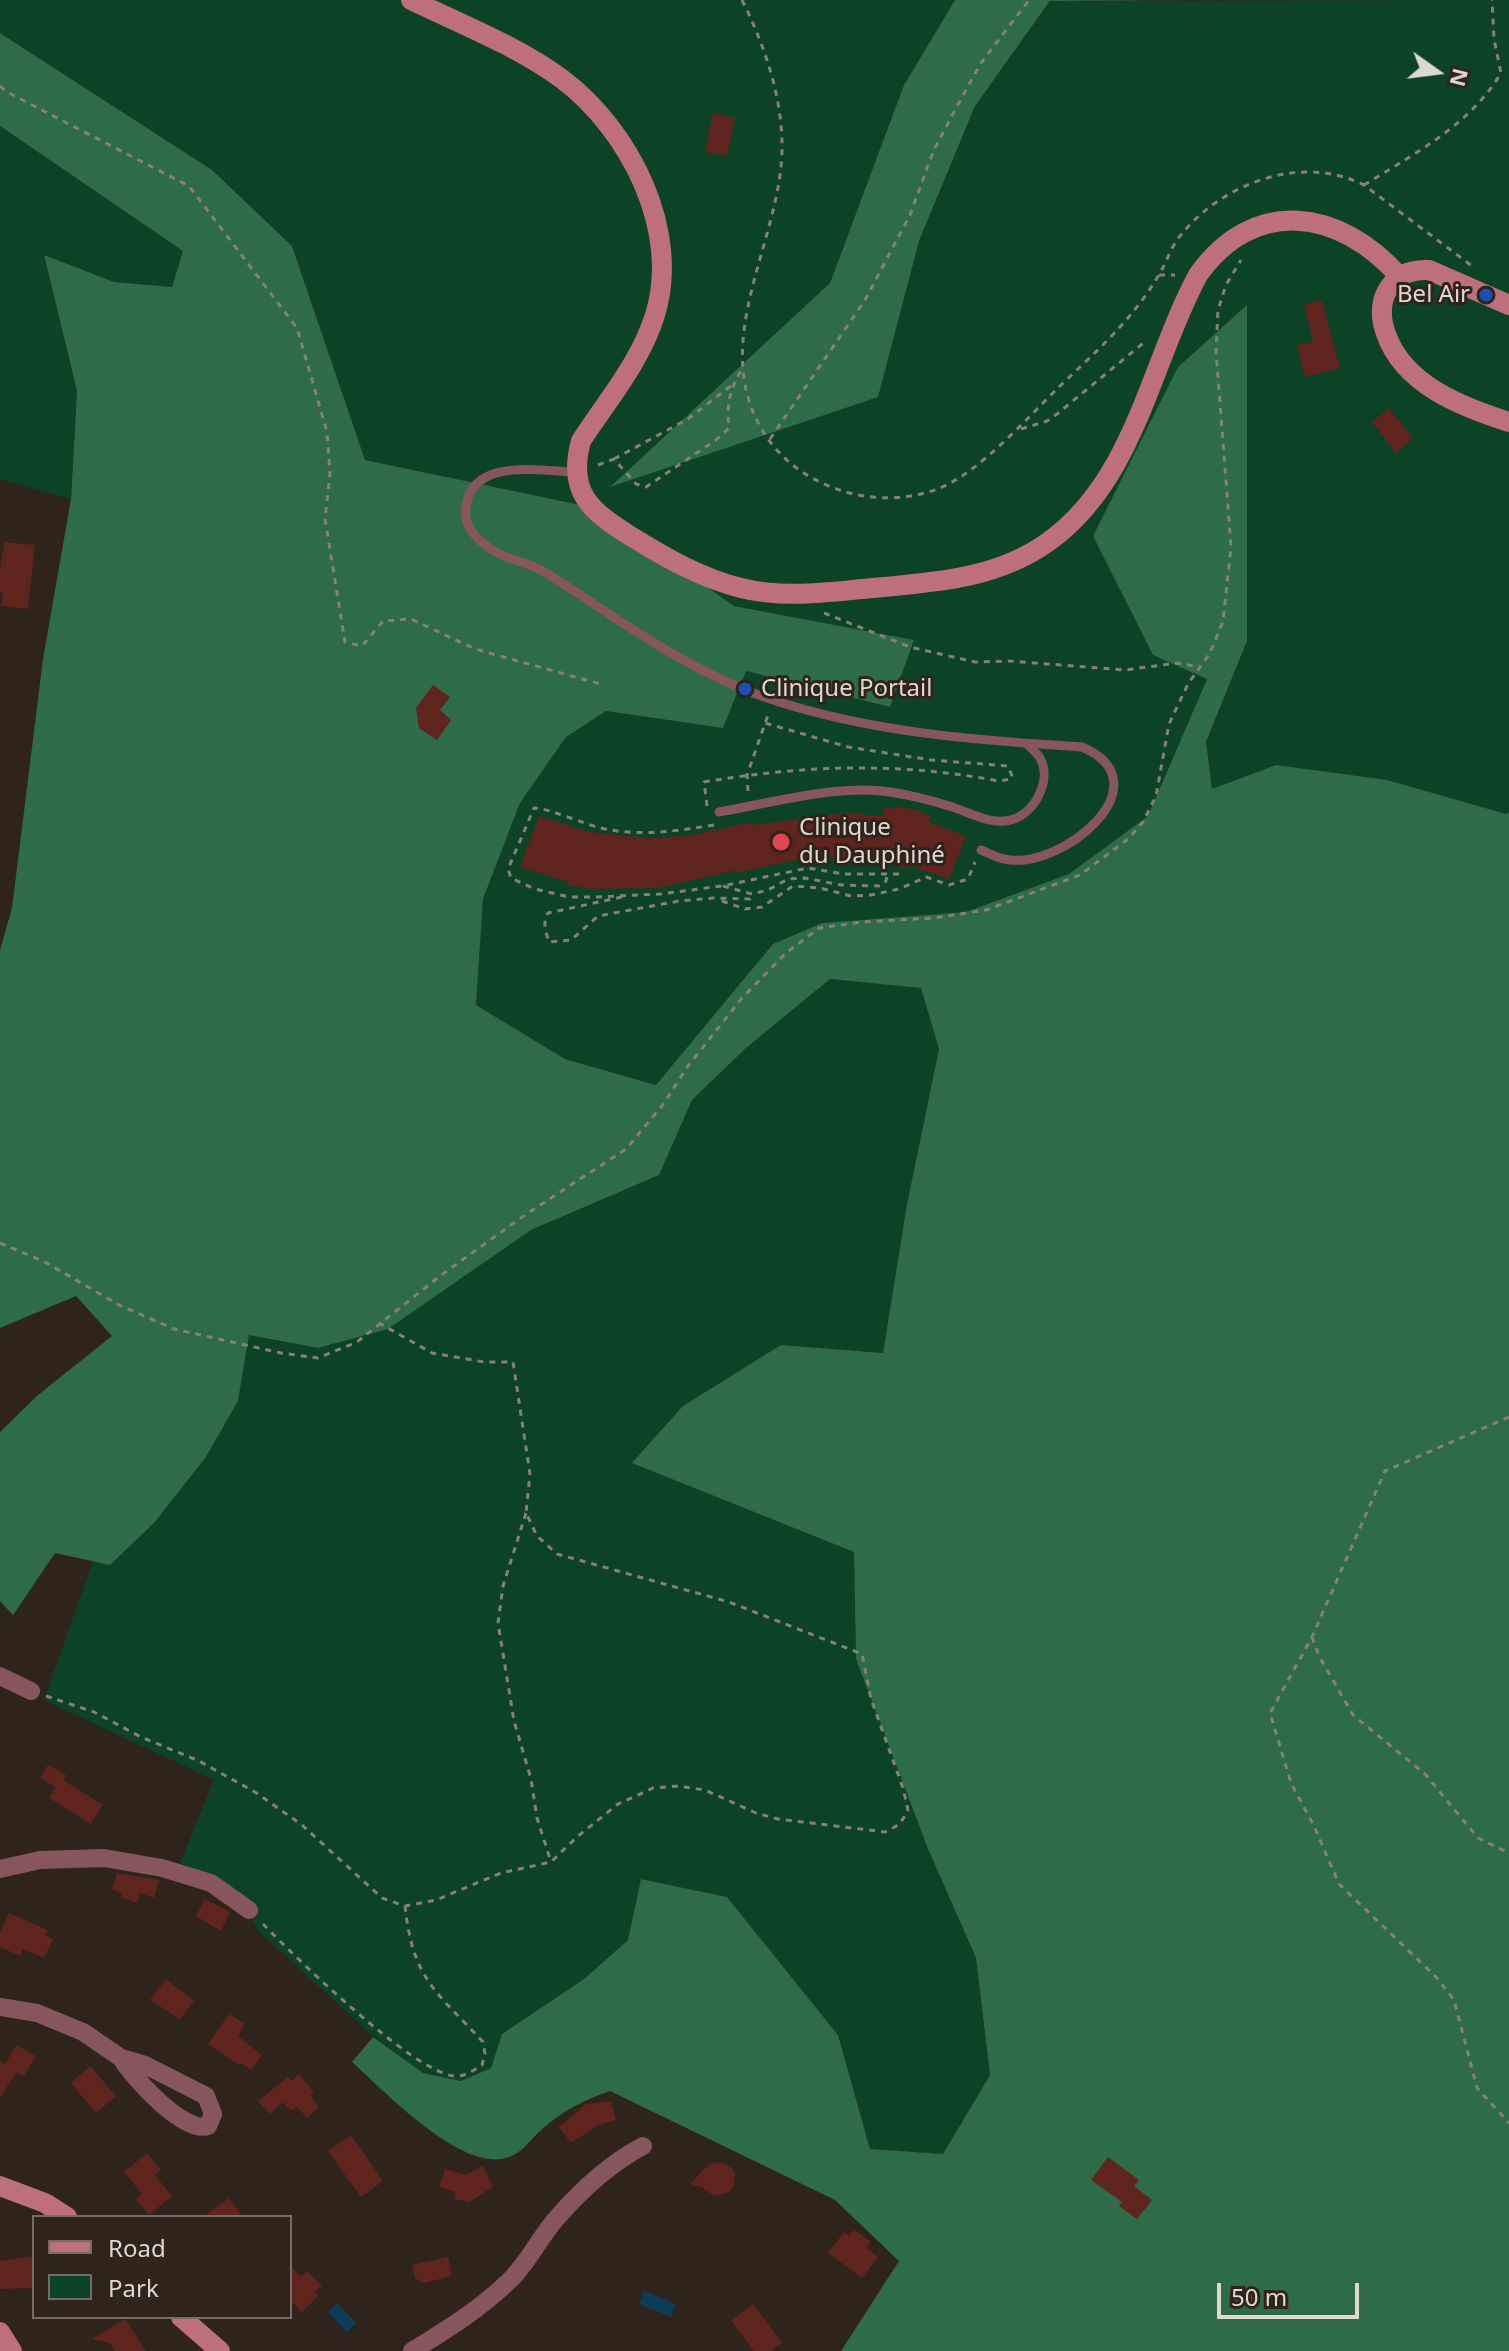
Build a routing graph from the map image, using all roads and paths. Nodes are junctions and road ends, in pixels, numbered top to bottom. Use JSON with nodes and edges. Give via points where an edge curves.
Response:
{"nodes":[{"id":1,"x":411,"y":0,"type":"edge"},
{"id":2,"x":742,"y":0,"type":"edge"},
{"id":3,"x":1029,"y":0,"type":"edge"},
{"id":4,"x":1492,"y":0,"type":"edge"},
{"id":5,"x":0,"y":86,"type":"edge"},
{"id":6,"x":1364,"y":185,"type":"junction"},
{"id":7,"x":1264,"y":223,"type":"junction"},
{"id":8,"x":1481,"y":272,"type":"dead end"},
{"id":9,"x":1399,"y":276,"type":"junction"},
{"id":10,"x":1509,"y":305,"type":"edge"},
{"id":11,"x":1153,"y":334,"type":"dead end"},
{"id":12,"x":743,"y":367,"type":"junction"},
{"id":13,"x":734,"y":384,"type":"junction"},
{"id":14,"x":1509,"y":422,"type":"edge"},
{"id":15,"x":1017,"y":430,"type":"junction"},
{"id":16,"x":769,"y":440,"type":"junction"},
{"id":17,"x":614,"y":459,"type":"junction"},
{"id":18,"x":575,"y":472,"type":"junction"},
{"id":19,"x":822,"y":612,"type":"dead end"},
{"id":20,"x":604,"y":685,"type":"dead end"},
{"id":21,"x":774,"y":700,"type":"junction"},
{"id":22,"x":765,"y":723,"type":"junction"},
{"id":23,"x":1027,"y":744,"type":"junction"},
{"id":24,"x":747,"y":775,"type":"junction"},
{"id":25,"x":750,"y":807,"type":"junction"},
{"id":26,"x":708,"y":811,"type":"dead end"},
{"id":27,"x":719,"y":812,"type":"joint"},
{"id":28,"x":981,"y":850,"type":"joint"},
{"id":29,"x":902,"y":874,"type":"dead end"},
{"id":30,"x":887,"y":875,"type":"junction"},
{"id":31,"x":722,"y":886,"type":"junction"},
{"id":32,"x":752,"y":894,"type":"junction"},
{"id":33,"x":626,"y":895,"type":"junction"},
{"id":34,"x":719,"y":899,"type":"junction"},
{"id":35,"x":934,"y":918,"type":"dead end"},
{"id":36,"x":0,"y":1243,"type":"edge"},
{"id":37,"x":379,"y":1323,"type":"junction"},
{"id":38,"x":1509,"y":1417,"type":"edge"},
{"id":39,"x":526,"y":1513,"type":"junction"},
{"id":40,"x":1312,"y":1637,"type":"junction"},
{"id":41,"x":0,"y":1676,"type":"edge"},
{"id":42,"x":31,"y":1691,"type":"joint"},
{"id":43,"x":1509,"y":1853,"type":"edge"},
{"id":44,"x":551,"y":1862,"type":"junction"},
{"id":45,"x":0,"y":1869,"type":"edge"},
{"id":46,"x":405,"y":1906,"type":"junction"},
{"id":47,"x":249,"y":1910,"type":"joint"},
{"id":48,"x":0,"y":2007,"type":"edge"},
{"id":49,"x":121,"y":2058,"type":"junction"},
{"id":50,"x":1509,"y":2123,"type":"edge"},
{"id":51,"x":643,"y":2146,"type":"dead end"},
{"id":52,"x":0,"y":2186,"type":"edge"},
{"id":53,"x":64,"y":2215,"type":"edge"},
{"id":54,"x":183,"y":2319,"type":"edge"},
{"id":55,"x":0,"y":2332,"type":"edge"},
{"id":56,"x":12,"y":2351,"type":"edge"},
{"id":57,"x":220,"y":2351,"type":"edge"},
{"id":58,"x":412,"y":2351,"type":"edge"}],
"edges":[{"from":1,"to":18,"type":"main road","via":[[561,79],[625,151],[648,194],[662,260],[655,316],[629,369],[581,441]]},
{"from":2,"to":12,"type":"path","via":[[772,78],[782,153],[746,324]]},
{"from":3,"to":16,"type":"path","via":[[981,63],[956,108],[910,215],[865,300]]},
{"from":4,"to":6,"type":"path","via":[[1501,73],[1481,101],[1450,129]]},
{"from":5,"to":20,"type":"path","via":[[189,186],[297,328],[327,432],[325,519],[345,642],[362,646],[383,621],[411,619],[475,649]]},
{"from":6,"to":8,"type":"path"},
{"from":6,"to":15,"type":"path","via":[[1348,177],[1274,175],[1224,197],[1181,235],[1121,327]]},
{"from":7,"to":9,"type":"main road","via":[[1302,221],[1349,234]]},
{"from":7,"to":18,"type":"main road","via":[[1244,231],[1198,275],[1137,417],[1097,494],[1047,543],[1012,562],[933,583],[793,595],[744,589],[699,574],[604,519],[583,497]]},
{"from":7,"to":19,"type":"path","via":[[1226,285],[1218,310],[1216,351],[1231,547],[1223,621],[1200,667],[1177,663],[1125,670],[975,662],[910,647]]},
{"from":9,"to":10,"type":"main road","via":[[1429,270]]},
{"from":9,"to":14,"type":"main road","via":[[1382,309],[1387,338],[1401,361],[1424,383],[1470,409]]},
{"from":11,"to":15,"type":"path","via":[[1057,414]]},
{"from":12,"to":13,"type":"path"},
{"from":12,"to":16,"type":"path","via":[[757,420]]},
{"from":13,"to":17,"type":"path","via":[[688,419]]},
{"from":13,"to":17,"type":"path","via":[[727,407],[729,428],[646,487],[636,484]]},
{"from":15,"to":16,"type":"path","via":[[941,487],[901,497],[864,496],[822,484],[801,472]]},
{"from":17,"to":18,"type":"path"},
{"from":18,"to":21,"type":"lane","via":[[492,473],[470,492],[465,508],[469,529],[495,552],[544,572],[695,666]]},
{"from":21,"to":22,"type":"path"},
{"from":21,"to":23,"type":"lane","via":[[864,725]]},
{"from":22,"to":24,"type":"path"},
{"from":22,"to":24,"type":"path","via":[[848,747],[1008,766],[1012,776],[999,781],[869,768]]},
{"from":23,"to":25,"type":"lane","via":[[1039,757],[1043,780],[1034,804],[1013,820],[993,821],[938,803],[874,791]]},
{"from":23,"to":28,"type":"lane","via":[[1082,747],[1104,760],[1112,771],[1108,809],[1084,833],[1046,854],[1004,859]]},
{"from":24,"to":25,"type":"path"},
{"from":24,"to":26,"type":"path","via":[[704,782]]},
{"from":25,"to":27,"type":"lane"},
{"from":27,"to":33,"type":"path","via":[[721,824],[642,834],[534,808],[508,869],[511,878],[569,897]]},
{"from":28,"to":34,"type":"path","via":[[968,879],[949,885],[926,877],[899,889],[851,896],[793,886],[762,907],[745,909]]},
{"from":29,"to":30,"type":"path"},
{"from":30,"to":31,"type":"path","via":[[808,868]]},
{"from":30,"to":32,"type":"path","via":[[880,886],[788,879]]},
{"from":31,"to":32,"type":"path"},
{"from":31,"to":33,"type":"path"},
{"from":32,"to":34,"type":"path","via":[[750,899]]},
{"from":33,"to":34,"type":"path","via":[[548,913],[549,942],[571,940],[598,916]]},
{"from":35,"to":37,"type":"path","via":[[819,928],[742,998],[626,1149],[525,1215]]},
{"from":36,"to":37,"type":"path","via":[[174,1329],[227,1342],[318,1358],[357,1342]]},
{"from":37,"to":39,"type":"path","via":[[432,1353],[513,1362],[530,1474]]},
{"from":38,"to":40,"type":"path","via":[[1385,1471]]},
{"from":39,"to":44,"type":"path","via":[[503,1586],[498,1623],[514,1721]]},
{"from":39,"to":44,"type":"path","via":[[537,1536],[557,1554],[729,1602],[862,1654],[871,1699],[908,1810],[900,1824],[885,1832],[778,1819],[705,1790],[653,1788],[618,1804]]},
{"from":40,"to":43,"type":"path","via":[[1353,1715],[1425,1774],[1478,1838]]},
{"from":40,"to":50,"type":"path","via":[[1270,1713],[1291,1783],[1339,1884],[1454,2000],[1477,2088]]},
{"from":41,"to":42,"type":"street"},
{"from":42,"to":46,"type":"path","via":[[94,1712],[255,1792],[302,1825],[382,1898]]},
{"from":44,"to":46,"type":"path"},
{"from":45,"to":47,"type":"street","via":[[40,1860],[104,1858],[211,1883]]},
{"from":46,"to":47,"type":"path","via":[[414,1955],[432,1989],[483,2042],[482,2065],[465,2075],[435,2069],[403,2048],[303,1965]]},
{"from":48,"to":49,"type":"street","via":[[37,2013],[83,2032]]},
{"from":49,"to":49,"type":"street","via":[[131,2075],[186,2124],[208,2126],[213,2114],[206,2096]]},
{"from":51,"to":58,"type":"street","via":[[589,2186],[488,2301]]},
{"from":52,"to":53,"type":"main road"},
{"from":54,"to":57,"type":"main road"},
{"from":55,"to":56,"type":"main road"}]}
